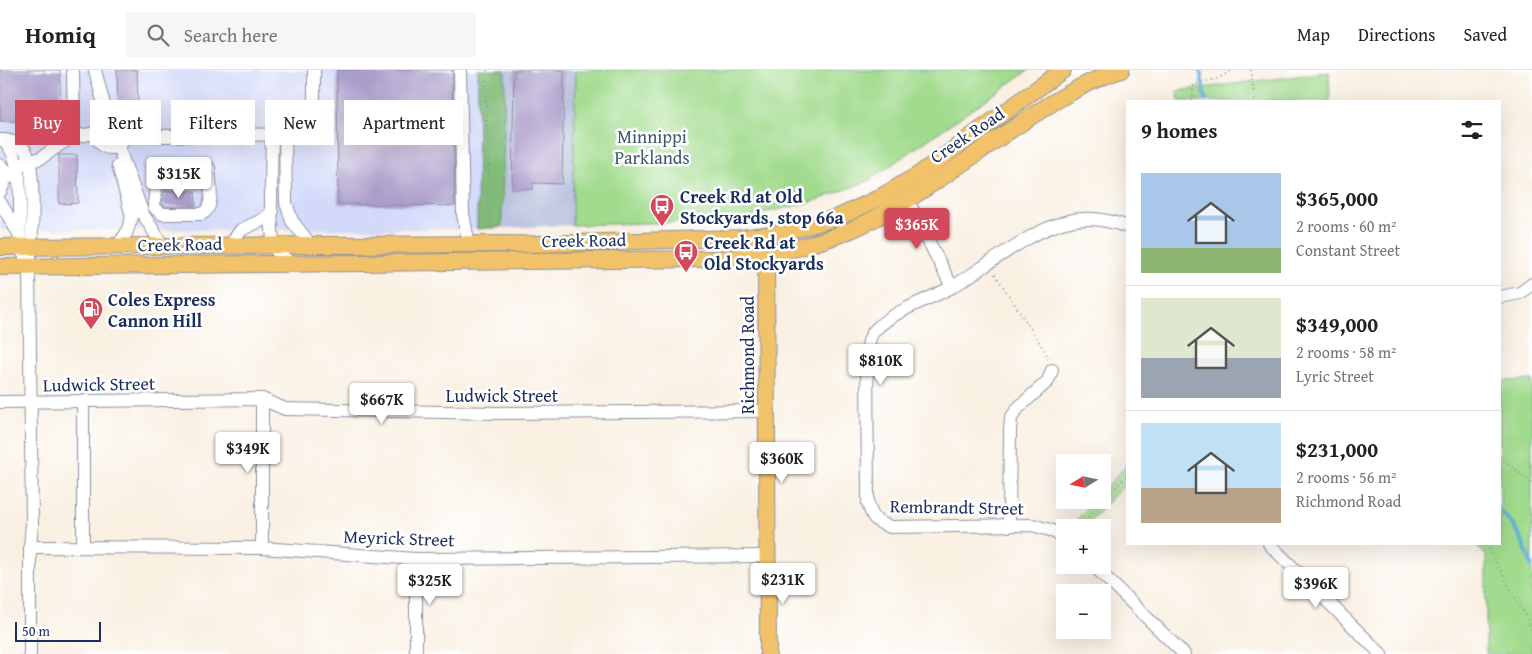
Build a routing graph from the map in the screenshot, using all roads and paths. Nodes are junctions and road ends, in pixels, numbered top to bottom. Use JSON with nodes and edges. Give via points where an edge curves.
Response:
{"nodes":[{"id":1,"x":73,"y":70,"type":"edge"},
{"id":2,"x":95,"y":70,"type":"edge"},
{"id":3,"x":314,"y":70,"type":"edge"},
{"id":4,"x":460,"y":70,"type":"edge"},
{"id":5,"x":488,"y":70,"type":"edge"},
{"id":6,"x":1063,"y":70,"type":"edge"},
{"id":7,"x":1121,"y":70,"type":"edge"},
{"id":8,"x":1233,"y":70,"type":"edge"},
{"id":9,"x":1251,"y":70,"type":"edge"},
{"id":10,"x":1102,"y":73,"type":"edge"},
{"id":11,"x":73,"y":100,"type":"edge"},
{"id":12,"x":103,"y":100,"type":"edge"},
{"id":13,"x":314,"y":100,"type":"edge"},
{"id":14,"x":1192,"y":100,"type":"edge"},
{"id":15,"x":1256,"y":100,"type":"edge"},
{"id":16,"x":265,"y":134,"type":"edge"},
{"id":17,"x":161,"y":136,"type":"edge"},
{"id":18,"x":2,"y":140,"type":"edge"},
{"id":19,"x":58,"y":145,"type":"edge"},
{"id":20,"x":102,"y":145,"type":"edge"},
{"id":21,"x":120,"y":145,"type":"edge"},
{"id":22,"x":272,"y":145,"type":"edge"},
{"id":23,"x":285,"y":145,"type":"edge"},
{"id":24,"x":117,"y":147,"type":"junction"},
{"id":25,"x":13,"y":165,"type":"edge"},
{"id":26,"x":162,"y":168,"type":"dead end"},
{"id":27,"x":209,"y":168,"type":"dead end"},
{"id":28,"x":0,"y":192,"type":"edge"},
{"id":29,"x":907,"y":199,"type":"junction"},
{"id":30,"x":0,"y":202,"type":"edge"},
{"id":31,"x":272,"y":213,"type":"junction"},
{"id":32,"x":1126,"y":226,"type":"edge"},
{"id":33,"x":492,"y":230,"type":"dead end"},
{"id":34,"x":766,"y":235,"type":"junction"},
{"id":35,"x":23,"y":243,"type":"junction"},
{"id":36,"x":311,"y":245,"type":"junction"},
{"id":37,"x":469,"y":245,"type":"junction"},
{"id":38,"x":117,"y":246,"type":"junction"},
{"id":39,"x":163,"y":246,"type":"junction"},
{"id":40,"x":229,"y":246,"type":"junction"},
{"id":41,"x":274,"y":246,"type":"junction"},
{"id":42,"x":0,"y":247,"type":"edge"},
{"id":43,"x":766,"y":254,"type":"junction"},
{"id":44,"x":291,"y":263,"type":"junction"},
{"id":45,"x":988,"y":264,"type":"junction"},
{"id":46,"x":0,"y":267,"type":"edge"},
{"id":47,"x":29,"y":267,"type":"junction"},
{"id":48,"x":1532,"y":284,"type":"edge"},
{"id":49,"x":952,"y":287,"type":"junction"},
{"id":50,"x":1501,"y":297,"type":"edge"},
{"id":51,"x":1052,"y":370,"type":"joint"},
{"id":52,"x":262,"y":399,"type":"junction"},
{"id":53,"x":82,"y":401,"type":"junction"},
{"id":54,"x":0,"y":402,"type":"edge"},
{"id":55,"x":31,"y":402,"type":"junction"},
{"id":56,"x":766,"y":411,"type":"junction"},
{"id":57,"x":1501,"y":458,"type":"edge"},
{"id":58,"x":1126,"y":476,"type":"edge"},
{"id":59,"x":1532,"y":483,"type":"edge"},
{"id":60,"x":1086,"y":519,"type":"edge"},
{"id":61,"x":1009,"y":526,"type":"junction"},
{"id":62,"x":1056,"y":533,"type":"edge"},
{"id":63,"x":1270,"y":545,"type":"edge"},
{"id":64,"x":1488,"y":545,"type":"edge"},
{"id":65,"x":30,"y":547,"type":"junction"},
{"id":66,"x":83,"y":547,"type":"junction"},
{"id":67,"x":262,"y":548,"type":"junction"},
{"id":68,"x":767,"y":556,"type":"junction"},
{"id":69,"x":416,"y":559,"type":"junction"},
{"id":70,"x":1102,"y":574,"type":"edge"},
{"id":71,"x":1532,"y":631,"type":"edge"},
{"id":72,"x":30,"y":654,"type":"edge"},
{"id":73,"x":416,"y":654,"type":"edge"},
{"id":74,"x":768,"y":654,"type":"edge"},
{"id":75,"x":1184,"y":654,"type":"edge"},
{"id":76,"x":1381,"y":654,"type":"edge"}],
"edges":[{"from":1,"to":11,"type":"street"},
{"from":2,"to":12,"type":"street"},
{"from":3,"to":13,"type":"street"},
{"from":4,"to":37,"type":"street","via":[[463,214]]},
{"from":5,"to":33,"type":"path","via":[[487,198]]},
{"from":6,"to":34,"type":"main road","name":"Creek Road","via":[[896,190],[839,217]]},
{"from":7,"to":10,"type":"main road","name":"Creek Road"},
{"from":8,"to":14,"type":"path","via":[[1222,77],[1194,84]]},
{"from":9,"to":15,"type":"path"},
{"from":10,"to":29,"type":"main road","name":"Creek Road","via":[[1040,110]]},
{"from":16,"to":17,"type":"street"},
{"from":18,"to":25,"type":"street","via":[[21,145],[25,150]]},
{"from":19,"to":25,"type":"street","via":[[41,158]]},
{"from":20,"to":24,"type":"street"},
{"from":21,"to":24,"type":"street"},
{"from":22,"to":31,"type":"street"},
{"from":23,"to":36,"type":"street","via":[[286,203],[292,221]]},
{"from":24,"to":38,"type":"street","via":[[120,175],[132,217]]},
{"from":24,"to":39,"type":"street","via":[[143,214]]},
{"from":25,"to":28,"type":"street"},
{"from":25,"to":35,"type":"street","via":[[19,181]]},
{"from":25,"to":35,"type":"street","via":[[32,170]]},
{"from":26,"to":27,"type":"street","via":[[158,175],[155,208],[162,214],[202,214],[210,205]]},
{"from":29,"to":43,"type":"main road","name":"Creek Road","via":[[870,221],[833,237]]},
{"from":29,"to":49,"type":"street"},
{"from":30,"to":35,"type":"street"},
{"from":31,"to":40,"type":"street","via":[[241,230]]},
{"from":31,"to":41,"type":"street"},
{"from":32,"to":45,"type":"street","name":"Rembrandt Street","via":[[1111,220],[1084,218],[1064,222],[1036,234]]},
{"from":34,"to":37,"type":"main road","name":"Creek Road","via":[[710,240]]},
{"from":34,"to":43,"type":"main road","name":"Richmond Road"},
{"from":35,"to":38,"type":"main road","name":"Creek Road"},
{"from":35,"to":42,"type":"main road","name":"Creek Road"},
{"from":35,"to":47,"type":"street"},
{"from":36,"to":37,"type":"main road","name":"Creek Road"},
{"from":36,"to":41,"type":"main road","name":"Creek Road"},
{"from":38,"to":39,"type":"main road","name":"Creek Road"},
{"from":39,"to":40,"type":"main road","name":"Creek Road"},
{"from":40,"to":41,"type":"main road","name":"Creek Road"},
{"from":41,"to":44,"type":"street"},
{"from":43,"to":44,"type":"main road","name":"Creek Road","via":[[710,259]]},
{"from":43,"to":56,"type":"main road","name":"Richmond Road"},
{"from":44,"to":47,"type":"main road","name":"Creek Road"},
{"from":45,"to":49,"type":"street","name":"Rembrandt Street"},
{"from":45,"to":51,"type":"path","via":[[1045,351]]},
{"from":46,"to":47,"type":"main road","name":"Creek Road"},
{"from":47,"to":55,"type":"street"},
{"from":48,"to":50,"type":"street","via":[[1520,293]]},
{"from":49,"to":61,"type":"street","name":"Rembrandt Street","via":[[886,320],[874,330],[869,340],[868,503],[871,516],[890,527]]},
{"from":51,"to":61,"type":"street","via":[[1048,381],[1011,418]]},
{"from":52,"to":53,"type":"street","name":"Ludwick Street"},
{"from":52,"to":56,"type":"street","name":"Ludwick Street","via":[[285,409],[496,413]]},
{"from":52,"to":67,"type":"street"},
{"from":53,"to":55,"type":"street","name":"Ludwick Street"},
{"from":53,"to":66,"type":"street"},
{"from":54,"to":55,"type":"street","name":"Ludwick Street"},
{"from":55,"to":65,"type":"street"},
{"from":56,"to":68,"type":"main road","name":"Richmond Road"},
{"from":57,"to":59,"type":"path"},
{"from":58,"to":60,"type":"path"},
{"from":61,"to":62,"type":"street","name":"Rembrandt Street","via":[[1032,526]]},
{"from":63,"to":76,"type":"street"},
{"from":64,"to":71,"type":"path"},
{"from":65,"to":66,"type":"street","name":"Meyrick Street"},
{"from":65,"to":72,"type":"street"},
{"from":66,"to":67,"type":"street","name":"Meyrick Street"},
{"from":67,"to":69,"type":"street","name":"Meyrick Street"},
{"from":68,"to":69,"type":"street","name":"Meyrick Street"},
{"from":68,"to":74,"type":"main road","name":"Richmond Road"},
{"from":69,"to":73,"type":"street"},
{"from":70,"to":75,"type":"street"}]}
